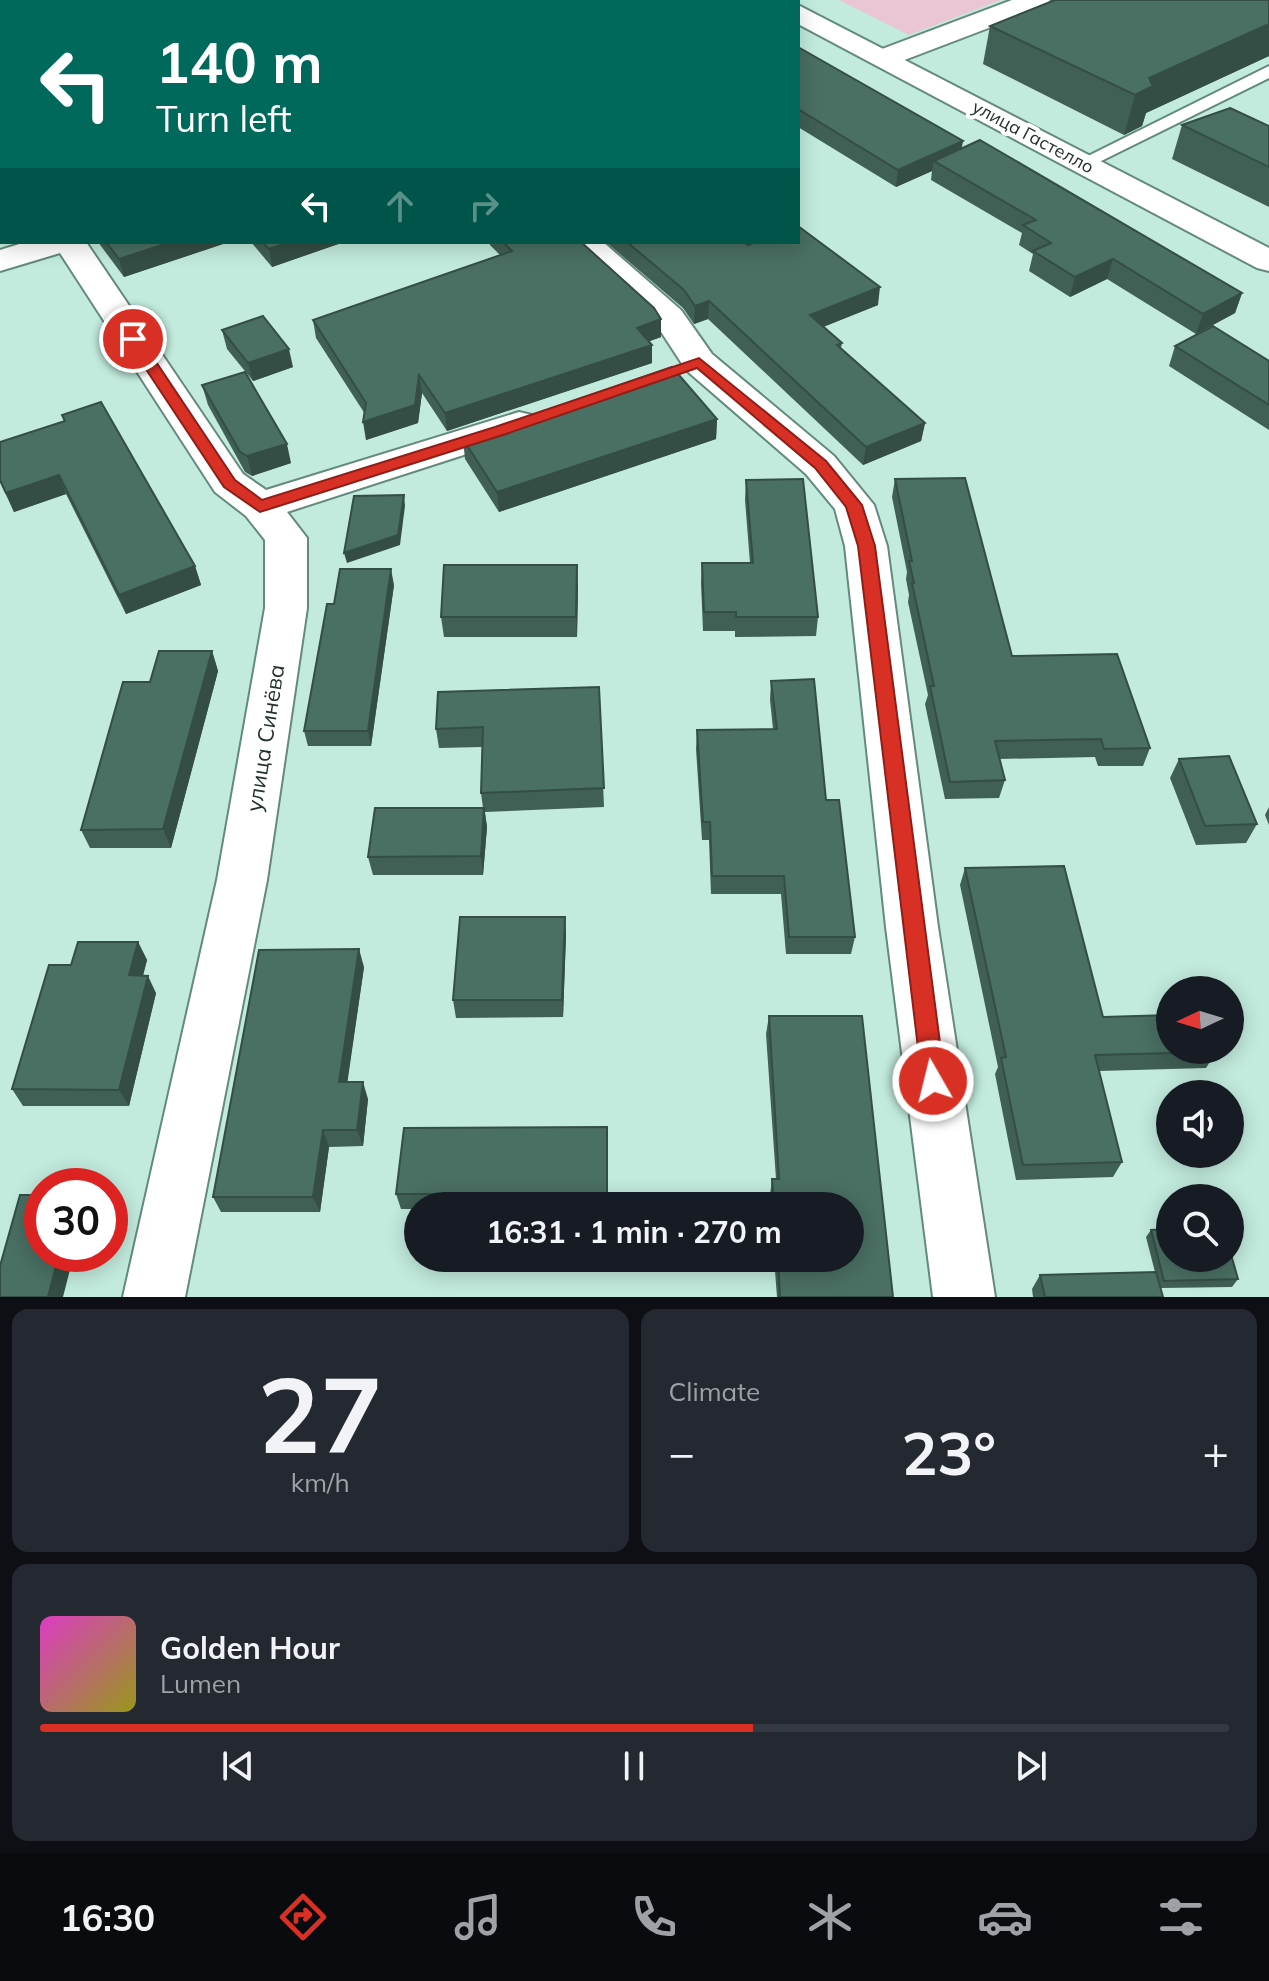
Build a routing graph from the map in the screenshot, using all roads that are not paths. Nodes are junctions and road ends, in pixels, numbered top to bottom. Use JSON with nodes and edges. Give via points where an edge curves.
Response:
{"nodes":[{"id":1,"x":1037,"y":0,"type":"edge"},
{"id":2,"x":800,"y":14,"type":"edge"},
{"id":3,"x":884,"y":58,"type":"junction"},
{"id":4,"x":1269,"y":71,"type":"edge"},
{"id":5,"x":1083,"y":163,"type":"junction"},
{"id":6,"x":54,"y":244,"type":"edge"},
{"id":7,"x":70,"y":244,"type":"edge"},
{"id":8,"x":585,"y":244,"type":"edge"},
{"id":9,"x":0,"y":261,"type":"edge"},
{"id":10,"x":1269,"y":261,"type":"edge"},
{"id":11,"x":557,"y":411,"type":"edge"},
{"id":12,"x":260,"y":506,"type":"junction"},
{"id":13,"x":154,"y":1297,"type":"edge"},
{"id":14,"x":964,"y":1297,"type":"edge"}],
"edges":[{"from":1,"to":3,"type":"street"},
{"from":2,"to":3,"type":"street","name":"улица Гастелло"},
{"from":3,"to":5,"type":"street","name":"улица Гастелло"},
{"from":4,"to":5,"type":"lane"},
{"from":5,"to":10,"type":"street","name":"улица Гастелло"},
{"from":6,"to":9,"type":"street"},
{"from":7,"to":12,"type":"street","name":"улица Синёва","via":[[229,483]]},
{"from":8,"to":14,"type":"street","via":[[669,317],[685,367],[820,465],[854,505],[866,546]]},
{"from":11,"to":12,"type":"street"},
{"from":12,"to":13,"type":"street","name":"улица Синёва","via":[[286,538],[286,608],[242,880]]}]}
